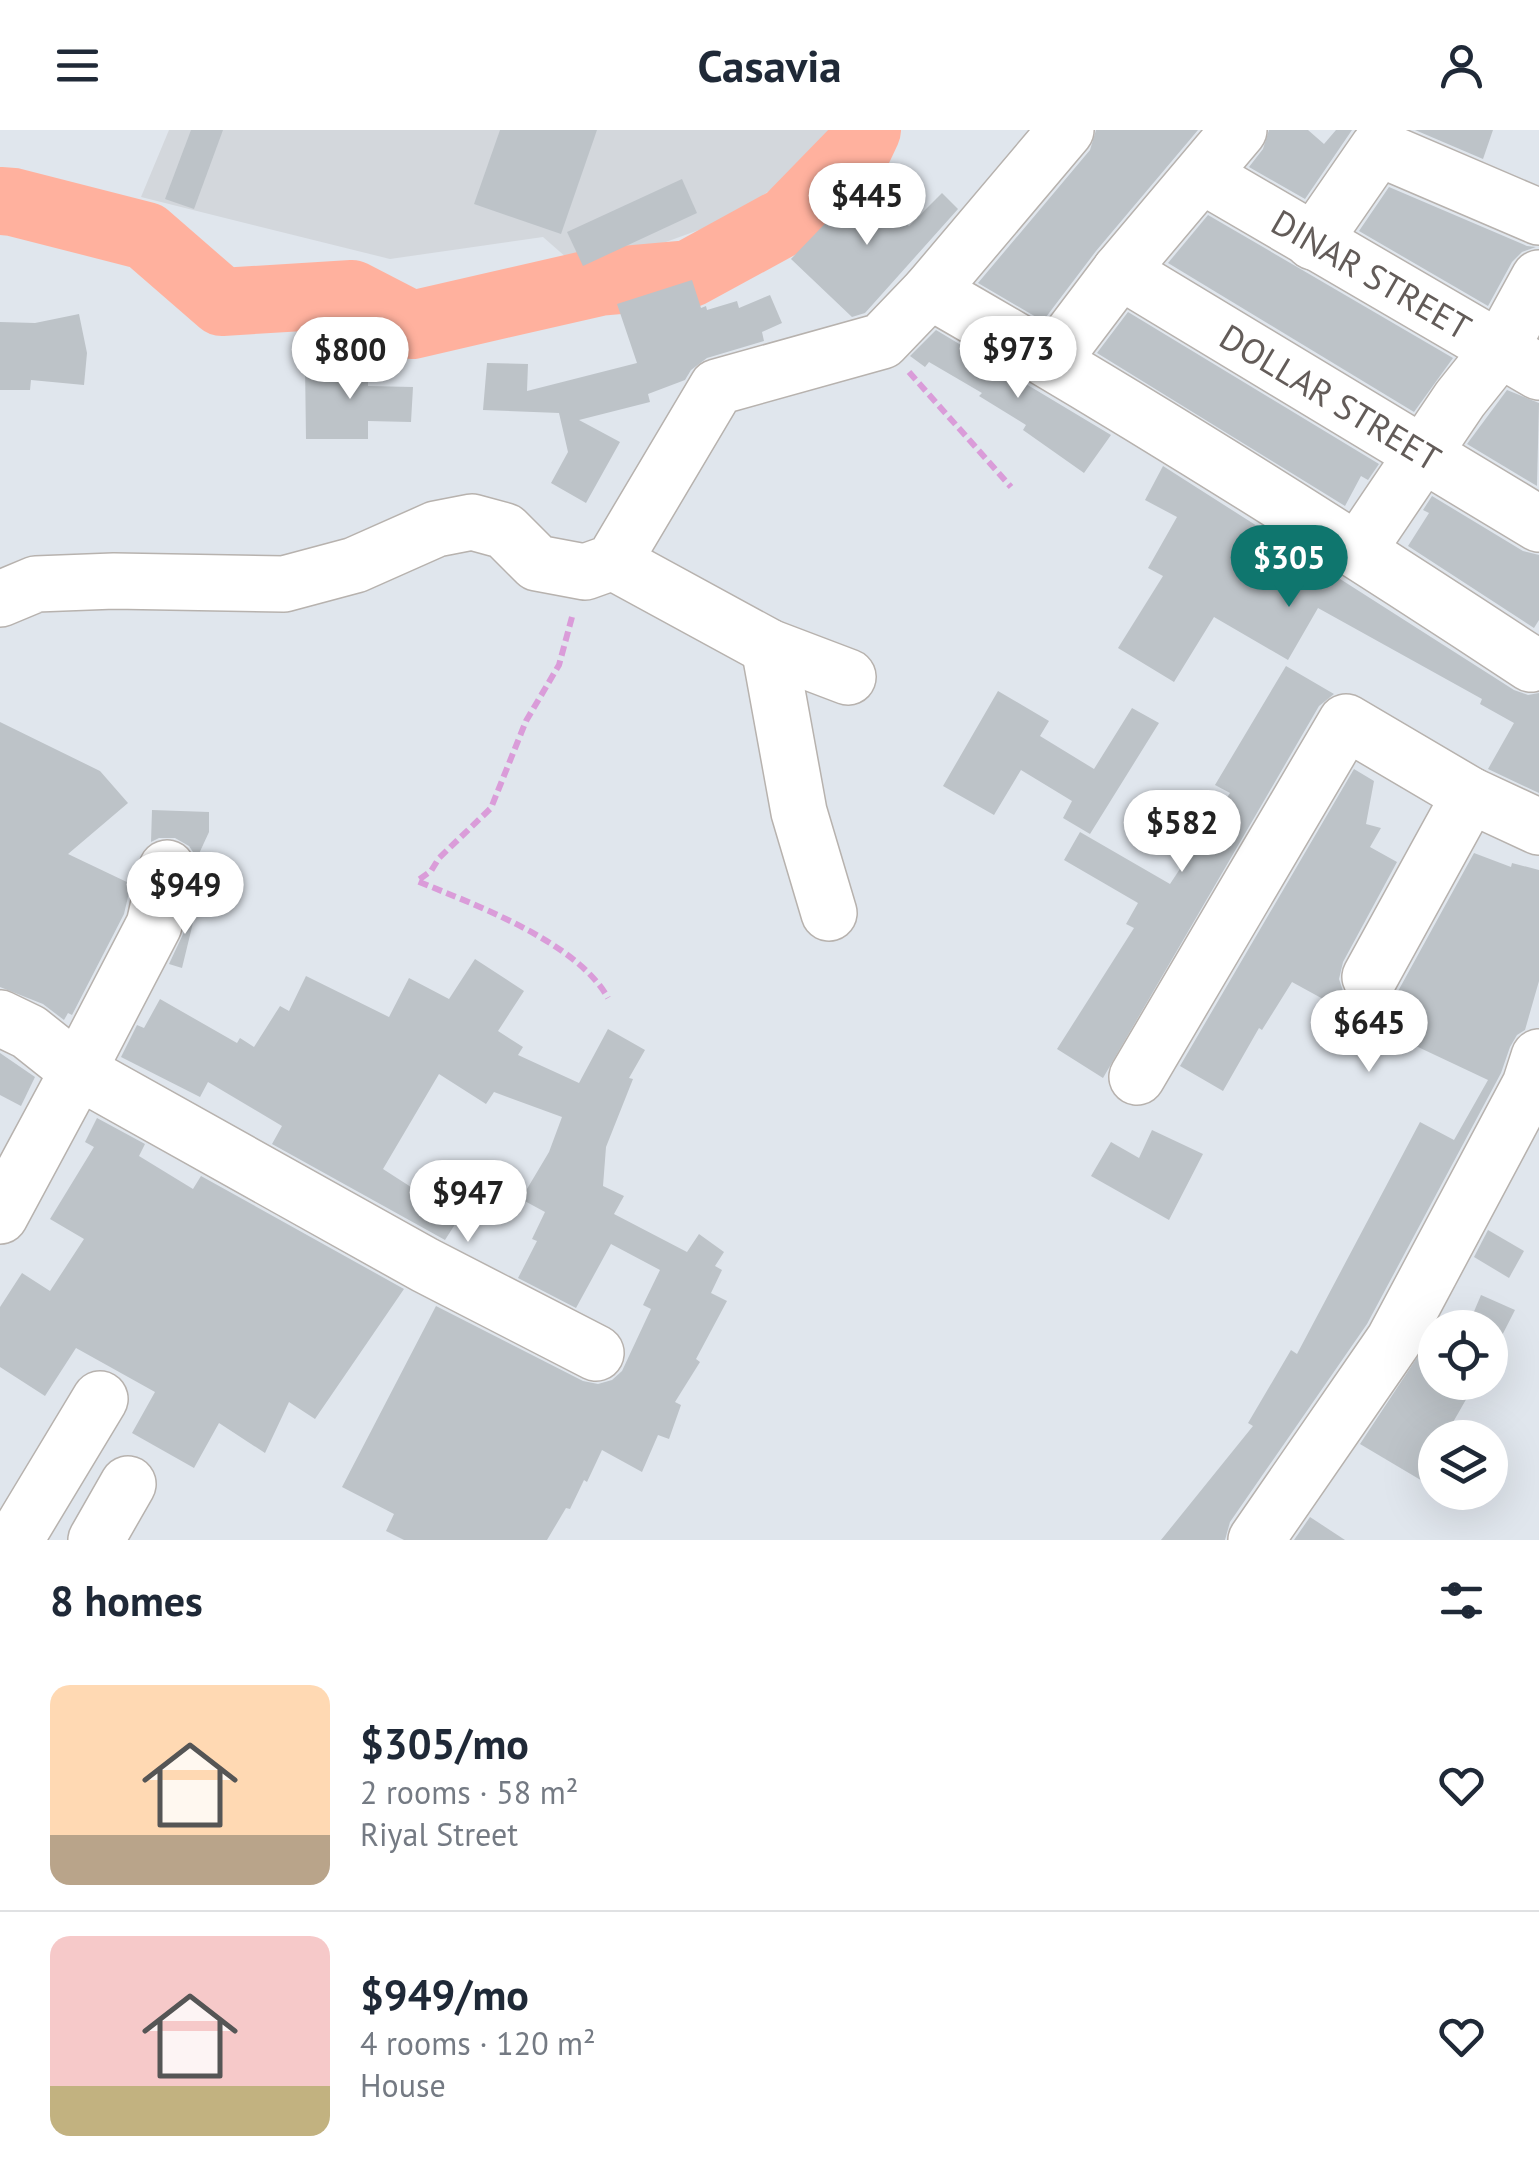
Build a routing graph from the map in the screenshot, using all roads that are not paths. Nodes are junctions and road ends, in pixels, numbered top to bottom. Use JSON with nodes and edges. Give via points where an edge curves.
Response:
{"nodes":[{"id":1,"x":1066,"y":130,"type":"edge"},
{"id":2,"x":1239,"y":130,"type":"edge"},
{"id":3,"x":1203,"y":176,"type":"junction"},
{"id":4,"x":1539,"y":217,"type":"edge"},
{"id":5,"x":1313,"y":242,"type":"junction"},
{"id":6,"x":1120,"y":270,"type":"junction"},
{"id":7,"x":1539,"y":278,"type":"edge"},
{"id":8,"x":930,"y":291,"type":"junction"},
{"id":9,"x":1052,"y":361,"type":"junction"},
{"id":10,"x":1519,"y":361,"type":"edge"},
{"id":11,"x":1422,"y":454,"type":"junction"},
{"id":12,"x":1539,"y":524,"type":"edge"},
{"id":13,"x":1358,"y":550,"type":"junction"},
{"id":14,"x":599,"y":567,"type":"junction"},
{"id":15,"x":0,"y":599,"type":"edge"},
{"id":16,"x":769,"y":647,"type":"junction"},
{"id":17,"x":1531,"y":664,"type":"dead end"},
{"id":18,"x":848,"y":678,"type":"dead end"},
{"id":19,"x":1470,"y":794,"type":"junction"},
{"id":20,"x":1539,"y":827,"type":"edge"},
{"id":21,"x":167,"y":868,"type":"dead end"},
{"id":22,"x":829,"y":913,"type":"dead end"},
{"id":23,"x":1370,"y":977,"type":"dead end"},
{"id":24,"x":0,"y":1018,"type":"edge"},
{"id":25,"x":1539,"y":1057,"type":"edge"},
{"id":26,"x":78,"y":1071,"type":"junction"},
{"id":27,"x":1138,"y":1077,"type":"dead end"},
{"id":28,"x":0,"y":1216,"type":"edge"},
{"id":29,"x":596,"y":1352,"type":"dead end"},
{"id":30,"x":100,"y":1399,"type":"dead end"},
{"id":31,"x":128,"y":1484,"type":"dead end"},
{"id":32,"x":15,"y":1540,"type":"edge"},
{"id":33,"x":96,"y":1540,"type":"edge"},
{"id":34,"x":1256,"y":1540,"type":"edge"}],
"edges":[{"from":1,"to":8,"type":"street"},
{"from":2,"to":3,"type":"street"},
{"from":3,"to":5,"type":"street","name":"DINAR STREET"},
{"from":3,"to":6,"type":"street"},
{"from":4,"to":5,"type":"street","via":[[1378,148]]},
{"from":5,"to":10,"type":"street","name":"DINAR STREET"},
{"from":6,"to":9,"type":"street"},
{"from":6,"to":11,"type":"street","name":"DOLLAR STREET"},
{"from":7,"to":10,"type":"street"},
{"from":8,"to":9,"type":"street"},
{"from":8,"to":14,"type":"street","via":[[882,341],[717,387]]},
{"from":9,"to":13,"type":"street"},
{"from":10,"to":11,"type":"street"},
{"from":11,"to":12,"type":"street","name":"DOLLAR STREET"},
{"from":11,"to":13,"type":"street"},
{"from":13,"to":17,"type":"street"},
{"from":14,"to":15,"type":"street","via":[[537,564],[505,531],[472,522],[284,584],[36,584]]},
{"from":14,"to":16,"type":"street"},
{"from":16,"to":18,"type":"street"},
{"from":16,"to":22,"type":"street","via":[[799,812]]},
{"from":19,"to":20,"type":"street"},
{"from":19,"to":23,"type":"street"},
{"from":19,"to":27,"type":"street","via":[[1346,722]]},
{"from":21,"to":26,"type":"street","via":[[154,925]]},
{"from":24,"to":26,"type":"street"},
{"from":25,"to":34,"type":"street","via":[[1394,1340]]},
{"from":26,"to":28,"type":"street"},
{"from":26,"to":29,"type":"street","via":[[424,1265]]},
{"from":30,"to":32,"type":"street"},
{"from":31,"to":33,"type":"street"}]}
